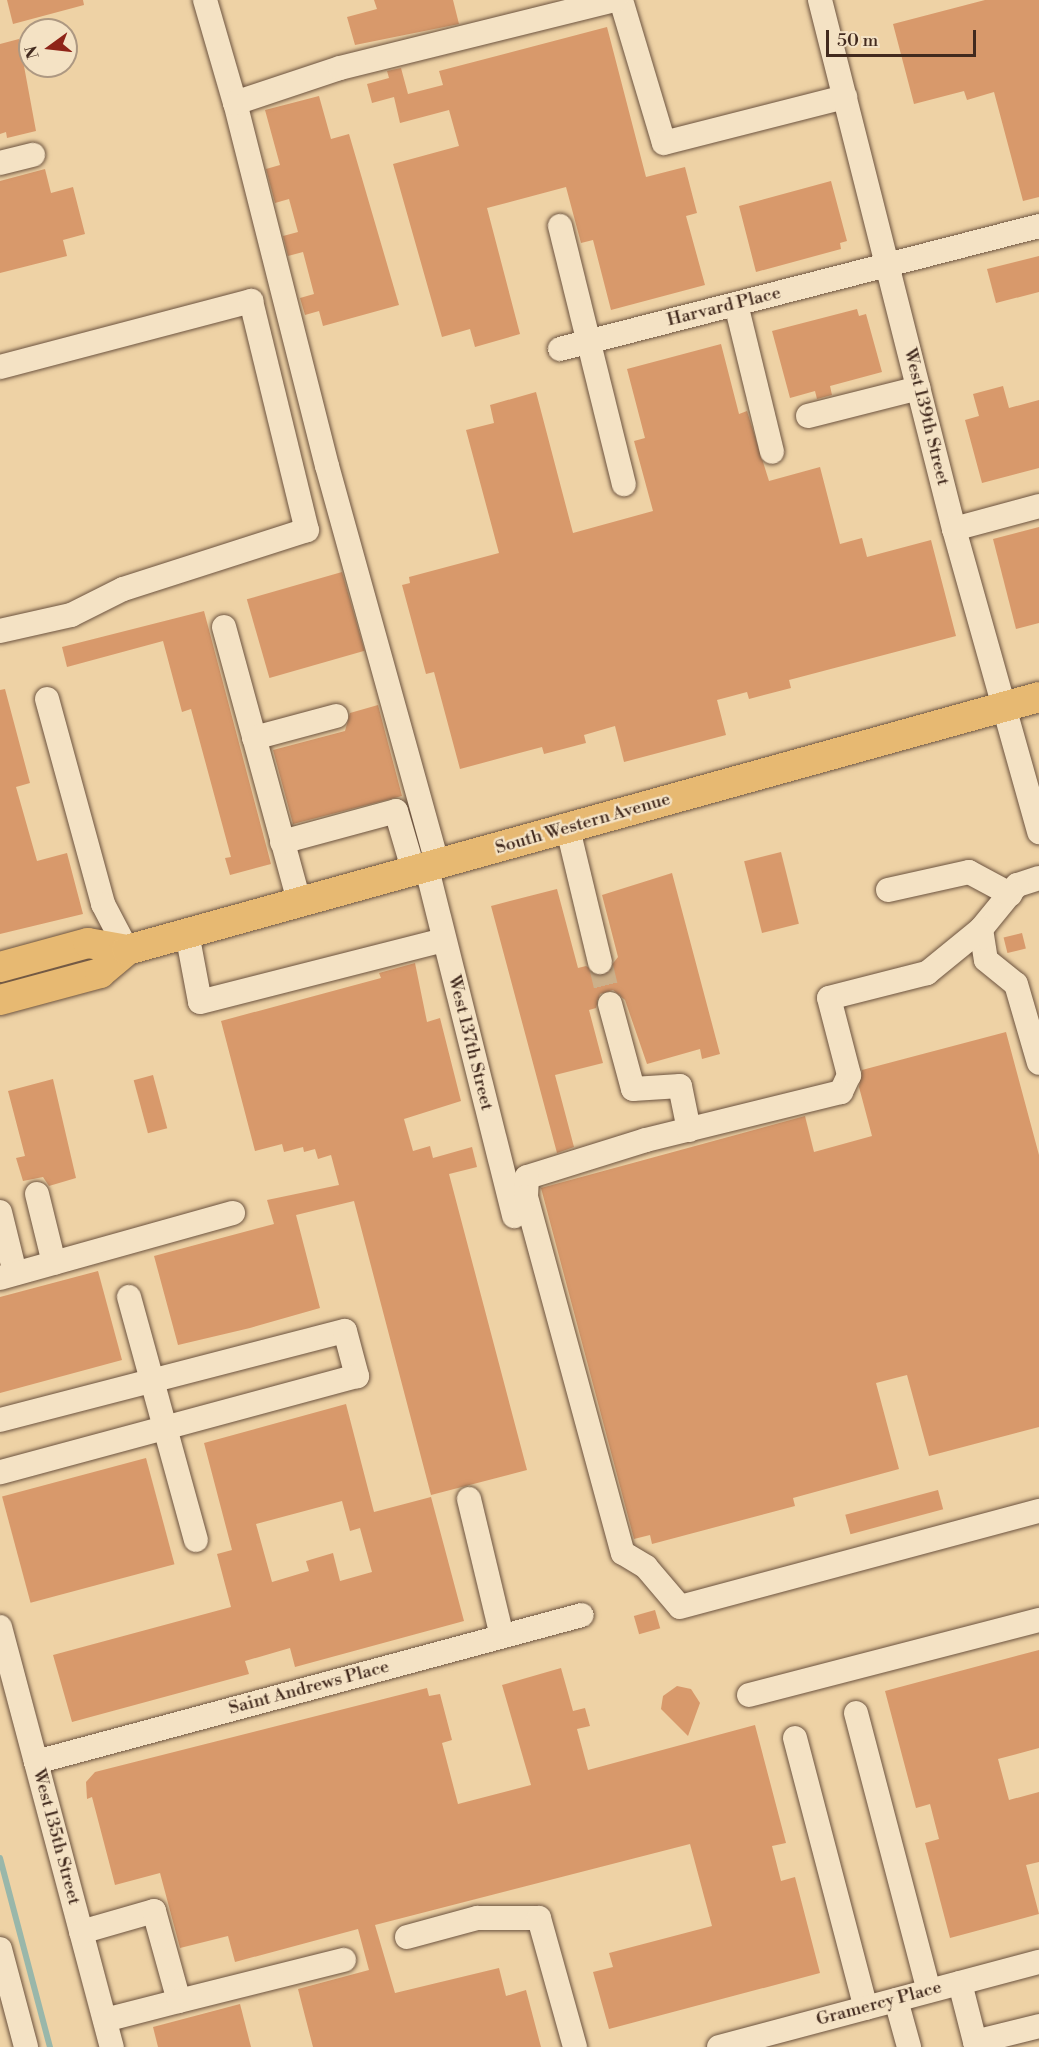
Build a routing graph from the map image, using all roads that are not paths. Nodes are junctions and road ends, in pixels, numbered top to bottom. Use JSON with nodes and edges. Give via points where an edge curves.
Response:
{"nodes":[{"id":1,"x":206,"y":0,"type":"edge"},
{"id":2,"x":615,"y":0,"type":"edge"},
{"id":3,"x":621,"y":0,"type":"edge"},
{"id":4,"x":820,"y":0,"type":"edge"},
{"id":5,"x":844,"y":97,"type":"junction"},
{"id":6,"x":235,"y":103,"type":"junction"},
{"id":7,"x":33,"y":154,"type":"dead end"},
{"id":8,"x":0,"y":163,"type":"edge"},
{"id":9,"x":560,"y":226,"type":"dead end"},
{"id":10,"x":1039,"y":226,"type":"edge"},
{"id":11,"x":888,"y":265,"type":"junction"},
{"id":12,"x":736,"y":304,"type":"junction"},
{"id":13,"x":593,"y":341,"type":"junction"},
{"id":14,"x":560,"y":349,"type":"dead end"},
{"id":15,"x":0,"y":367,"type":"edge"},
{"id":16,"x":919,"y":388,"type":"junction"},
{"id":17,"x":808,"y":416,"type":"dead end"},
{"id":18,"x":772,"y":452,"type":"dead end"},
{"id":19,"x":624,"y":484,"type":"dead end"},
{"id":20,"x":1039,"y":506,"type":"edge"},
{"id":21,"x":954,"y":529,"type":"junction"},
{"id":22,"x":224,"y":627,"type":"dead end"},
{"id":23,"x":0,"y":631,"type":"edge"},
{"id":24,"x":1039,"y":697,"type":"edge"},
{"id":25,"x":46,"y":699,"type":"dead end"},
{"id":26,"x":1005,"y":706,"type":"junction"},
{"id":27,"x":336,"y":716,"type":"dead end"},
{"id":28,"x":254,"y":738,"type":"junction"},
{"id":29,"x":568,"y":829,"type":"junction"},
{"id":30,"x":1039,"y":832,"type":"edge"},
{"id":31,"x":282,"y":842,"type":"junction"},
{"id":32,"x":426,"y":869,"type":"junction"},
{"id":33,"x":1039,"y":878,"type":"edge"},
{"id":34,"x":888,"y":890,"type":"dead end"},
{"id":35,"x":1010,"y":894,"type":"junction"},
{"id":36,"x":300,"y":904,"type":"junction"},
{"id":37,"x":981,"y":929,"type":"junction"},
{"id":38,"x":187,"y":933,"type":"junction"},
{"id":39,"x":443,"y":940,"type":"junction"},
{"id":40,"x":127,"y":950,"type":"junction"},
{"id":41,"x":600,"y":962,"type":"tunnel mouth"},
{"id":42,"x":0,"y":967,"type":"edge"},
{"id":43,"x":0,"y":1000,"type":"edge"},
{"id":44,"x":610,"y":1004,"type":"tunnel mouth"},
{"id":45,"x":1039,"y":1064,"type":"edge"},
{"id":46,"x":689,"y":1130,"type":"junction"},
{"id":47,"x":37,"y":1194,"type":"dead end"},
{"id":48,"x":0,"y":1212,"type":"edge"},
{"id":49,"x":233,"y":1213,"type":"dead end"},
{"id":50,"x":514,"y":1216,"type":"dead end"},
{"id":51,"x":54,"y":1263,"type":"junction"},
{"id":52,"x":7,"y":1275,"type":"edge"},
{"id":53,"x":129,"y":1297,"type":"dead end"},
{"id":54,"x":152,"y":1381,"type":"junction"},
{"id":55,"x":0,"y":1420,"type":"edge"},
{"id":56,"x":165,"y":1427,"type":"junction"},
{"id":57,"x":0,"y":1472,"type":"edge"},
{"id":58,"x":469,"y":1499,"type":"dead end"},
{"id":59,"x":1039,"y":1511,"type":"edge"},
{"id":60,"x":196,"y":1540,"type":"dead end"},
{"id":61,"x":582,"y":1615,"type":"dead end"},
{"id":62,"x":1039,"y":1620,"type":"edge"},
{"id":63,"x":0,"y":1627,"type":"edge"},
{"id":64,"x":502,"y":1636,"type":"junction"},
{"id":65,"x":748,"y":1695,"type":"dead end"},
{"id":66,"x":856,"y":1713,"type":"dead end"},
{"id":67,"x":795,"y":1738,"type":"dead end"},
{"id":68,"x":36,"y":1762,"type":"junction"},
{"id":69,"x":81,"y":1932,"type":"junction"},
{"id":70,"x":407,"y":1936,"type":"dead end"},
{"id":71,"x":0,"y":1949,"type":"edge"},
{"id":72,"x":344,"y":1960,"type":"dead end"},
{"id":73,"x":1039,"y":1962,"type":"edge"},
{"id":74,"x":960,"y":1983,"type":"junction"},
{"id":75,"x":929,"y":1991,"type":"junction"},
{"id":76,"x":896,"y":2000,"type":"junction"},
{"id":77,"x":179,"y":2001,"type":"junction"},
{"id":78,"x":866,"y":2008,"type":"junction"},
{"id":79,"x":105,"y":2020,"type":"junction"},
{"id":80,"x":1039,"y":2026,"type":"edge"},
{"id":81,"x":26,"y":2047,"type":"edge"},
{"id":82,"x":112,"y":2047,"type":"edge"},
{"id":83,"x":575,"y":2047,"type":"edge"},
{"id":84,"x":719,"y":2047,"type":"edge"},
{"id":85,"x":909,"y":2047,"type":"edge"}],
"edges":[{"from":1,"to":6,"type":"street"},
{"from":2,"to":6,"type":"street","via":[[340,68]]},
{"from":3,"to":5,"type":"street","via":[[664,143]]},
{"from":4,"to":5,"type":"street","name":"West 139th Street"},
{"from":5,"to":11,"type":"street","name":"West 139th Street"},
{"from":6,"to":32,"type":"street"},
{"from":7,"to":8,"type":"street"},
{"from":9,"to":13,"type":"street"},
{"from":10,"to":11,"type":"street","name":"Harvard Place"},
{"from":11,"to":12,"type":"street","name":"Harvard Place"},
{"from":11,"to":16,"type":"street","name":"West 139th Street"},
{"from":12,"to":13,"type":"street","name":"Harvard Place"},
{"from":12,"to":18,"type":"street"},
{"from":13,"to":14,"type":"street","name":"Harvard Place"},
{"from":13,"to":19,"type":"street"},
{"from":15,"to":23,"type":"street","via":[[250,301],[307,530],[123,589],[71,615]]},
{"from":16,"to":17,"type":"street"},
{"from":16,"to":21,"type":"street","name":"West 139th Street"},
{"from":20,"to":21,"type":"street"},
{"from":21,"to":26,"type":"street","name":"West 139th Street"},
{"from":22,"to":28,"type":"street"},
{"from":24,"to":26,"type":"main road","name":"South Western Avenue"},
{"from":25,"to":40,"type":"street","via":[[103,903]]},
{"from":26,"to":29,"type":"main road","name":"South Western Avenue"},
{"from":26,"to":30,"type":"street","name":"West 139th Street"},
{"from":27,"to":28,"type":"street"},
{"from":28,"to":31,"type":"street"},
{"from":29,"to":32,"type":"main road","name":"South Western Avenue"},
{"from":29,"to":41,"type":"street"},
{"from":31,"to":32,"type":"street","via":[[396,811]]},
{"from":31,"to":36,"type":"street"},
{"from":32,"to":36,"type":"main road","name":"South Western Avenue"},
{"from":32,"to":39,"type":"street","name":"West 137th Street"},
{"from":33,"to":35,"type":"street"},
{"from":34,"to":35,"type":"street","via":[[969,872]]},
{"from":35,"to":37,"type":"street"},
{"from":36,"to":38,"type":"main road","name":"South Western Avenue"},
{"from":37,"to":45,"type":"street","via":[[986,960],[1016,984]]},
{"from":37,"to":46,"type":"street","via":[[927,973],[829,998],[849,1075],[841,1092]]},
{"from":38,"to":39,"type":"street","via":[[200,1002]]},
{"from":38,"to":40,"type":"main road","name":"South Western Avenue"},
{"from":39,"to":50,"type":"street","name":"West 137th Street"},
{"from":40,"to":42,"type":"main road","name":"South Western Avenue","via":[[88,943]]},
{"from":40,"to":43,"type":"main road","name":"South Western Avenue","via":[[100,973]]},
{"from":44,"to":46,"type":"street","via":[[633,1089],[680,1086]]},
{"from":46,"to":59,"type":"street","via":[[527,1177],[526,1197],[623,1553],[646,1567],[680,1607]]},
{"from":47,"to":51,"type":"street"},
{"from":48,"to":52,"type":"street"},
{"from":49,"to":51,"type":"street"},
{"from":51,"to":52,"type":"street"},
{"from":53,"to":54,"type":"street"},
{"from":54,"to":55,"type":"street"},
{"from":54,"to":56,"type":"street"},
{"from":54,"to":56,"type":"street","via":[[345,1331],[357,1376]]},
{"from":56,"to":57,"type":"street"},
{"from":56,"to":60,"type":"street"},
{"from":58,"to":64,"type":"street"},
{"from":61,"to":64,"type":"street","name":"Saint Andrews Place"},
{"from":62,"to":65,"type":"street"},
{"from":63,"to":68,"type":"street","name":"West 135th Street"},
{"from":64,"to":68,"type":"street","name":"Saint Andrews Place"},
{"from":66,"to":75,"type":"street"},
{"from":67,"to":78,"type":"street"},
{"from":68,"to":69,"type":"street","name":"West 135th Street"},
{"from":69,"to":77,"type":"street","via":[[154,1911]]},
{"from":69,"to":79,"type":"street","name":"West 135th Street"},
{"from":70,"to":83,"type":"street","via":[[477,1918],[539,1918]]},
{"from":71,"to":81,"type":"street"},
{"from":72,"to":77,"type":"street"},
{"from":73,"to":74,"type":"street","name":"Gramercy Place"},
{"from":74,"to":75,"type":"street","name":"Gramercy Place"},
{"from":74,"to":80,"type":"street","via":[[975,2042]]},
{"from":75,"to":76,"type":"street","name":"Gramercy Place"},
{"from":76,"to":78,"type":"street","name":"Gramercy Place"},
{"from":76,"to":85,"type":"street"},
{"from":77,"to":79,"type":"street"},
{"from":78,"to":84,"type":"street","name":"Gramercy Place"},
{"from":79,"to":82,"type":"street","name":"West 135th Street"}]}
